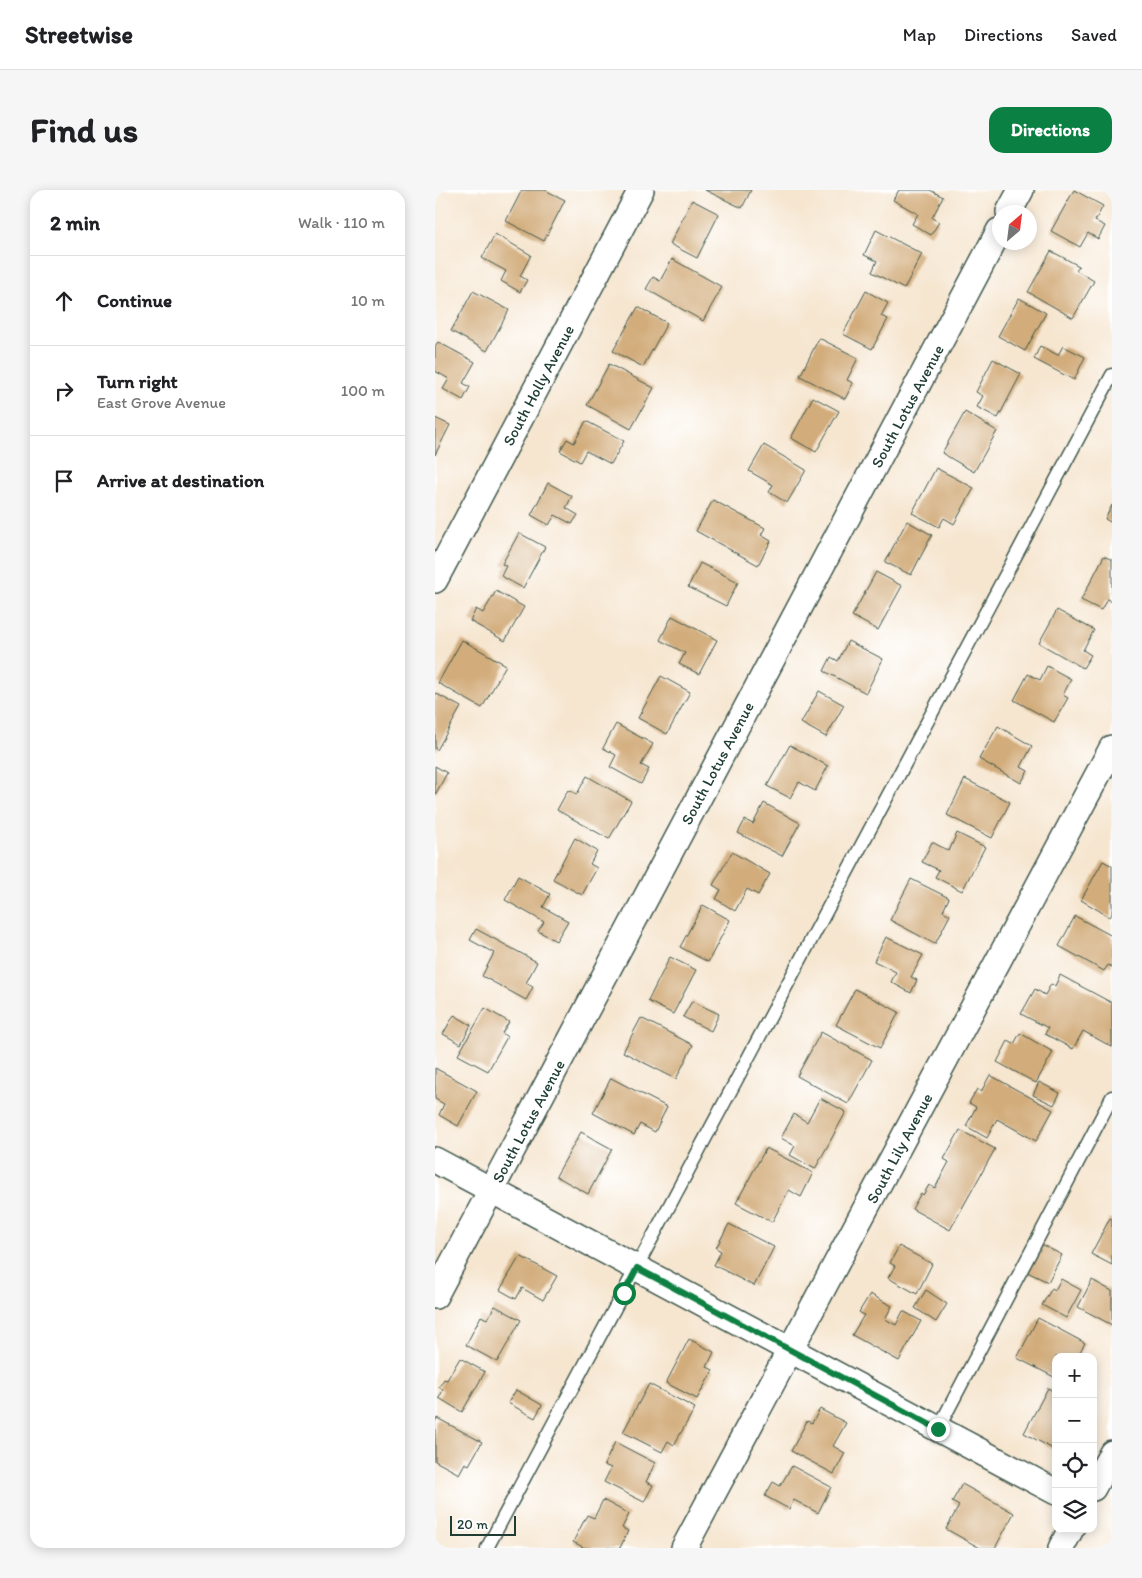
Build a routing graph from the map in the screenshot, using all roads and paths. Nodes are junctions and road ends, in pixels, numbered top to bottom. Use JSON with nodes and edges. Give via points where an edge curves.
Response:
{"nodes":[{"id":1,"x":641,"y":190,"type":"edge"},
{"id":2,"x":1021,"y":190,"type":"edge"},
{"id":3,"x":1013,"y":205,"type":"edge"},
{"id":4,"x":992,"y":244,"type":"edge"},
{"id":5,"x":1112,"y":375,"type":"edge"},
{"id":6,"x":435,"y":580,"type":"edge"},
{"id":7,"x":1111,"y":752,"type":"edge"},
{"id":8,"x":1112,"y":1097,"type":"edge"},
{"id":9,"x":435,"y":1160,"type":"edge"},
{"id":10,"x":491,"y":1190,"type":"junction"},
{"id":11,"x":637,"y":1268,"type":"junction"},
{"id":12,"x":435,"y":1296,"type":"edge"},
{"id":13,"x":791,"y":1350,"type":"junction"},
{"id":14,"x":938,"y":1429,"type":"junction"},
{"id":15,"x":1112,"y":1453,"type":"edge"},
{"id":16,"x":1097,"y":1481,"type":"edge"},
{"id":17,"x":1052,"y":1490,"type":"edge"},
{"id":18,"x":1069,"y":1533,"type":"edge"},
{"id":19,"x":487,"y":1548,"type":"edge"},
{"id":20,"x":684,"y":1548,"type":"edge"},
{"id":21,"x":1061,"y":1548,"type":"edge"}],
"edges":[{"from":1,"to":6,"type":"street","name":"South Holly Avenue"},
{"from":2,"to":3,"type":"street"},
{"from":4,"to":10,"type":"street","name":"South Lotus Avenue"},
{"from":5,"to":11,"type":"lane"},
{"from":7,"to":13,"type":"street","name":"South Lily Avenue"},
{"from":8,"to":14,"type":"lane"},
{"from":9,"to":10,"type":"street"},
{"from":10,"to":11,"type":"street"},
{"from":10,"to":12,"type":"street","name":"South Lotus Avenue"},
{"from":11,"to":13,"type":"street"},
{"from":11,"to":19,"type":"lane"},
{"from":13,"to":14,"type":"street"},
{"from":13,"to":20,"type":"street","name":"South Lily Avenue"},
{"from":14,"to":17,"type":"street"},
{"from":15,"to":16,"type":"street"},
{"from":18,"to":21,"type":"street"}]}
